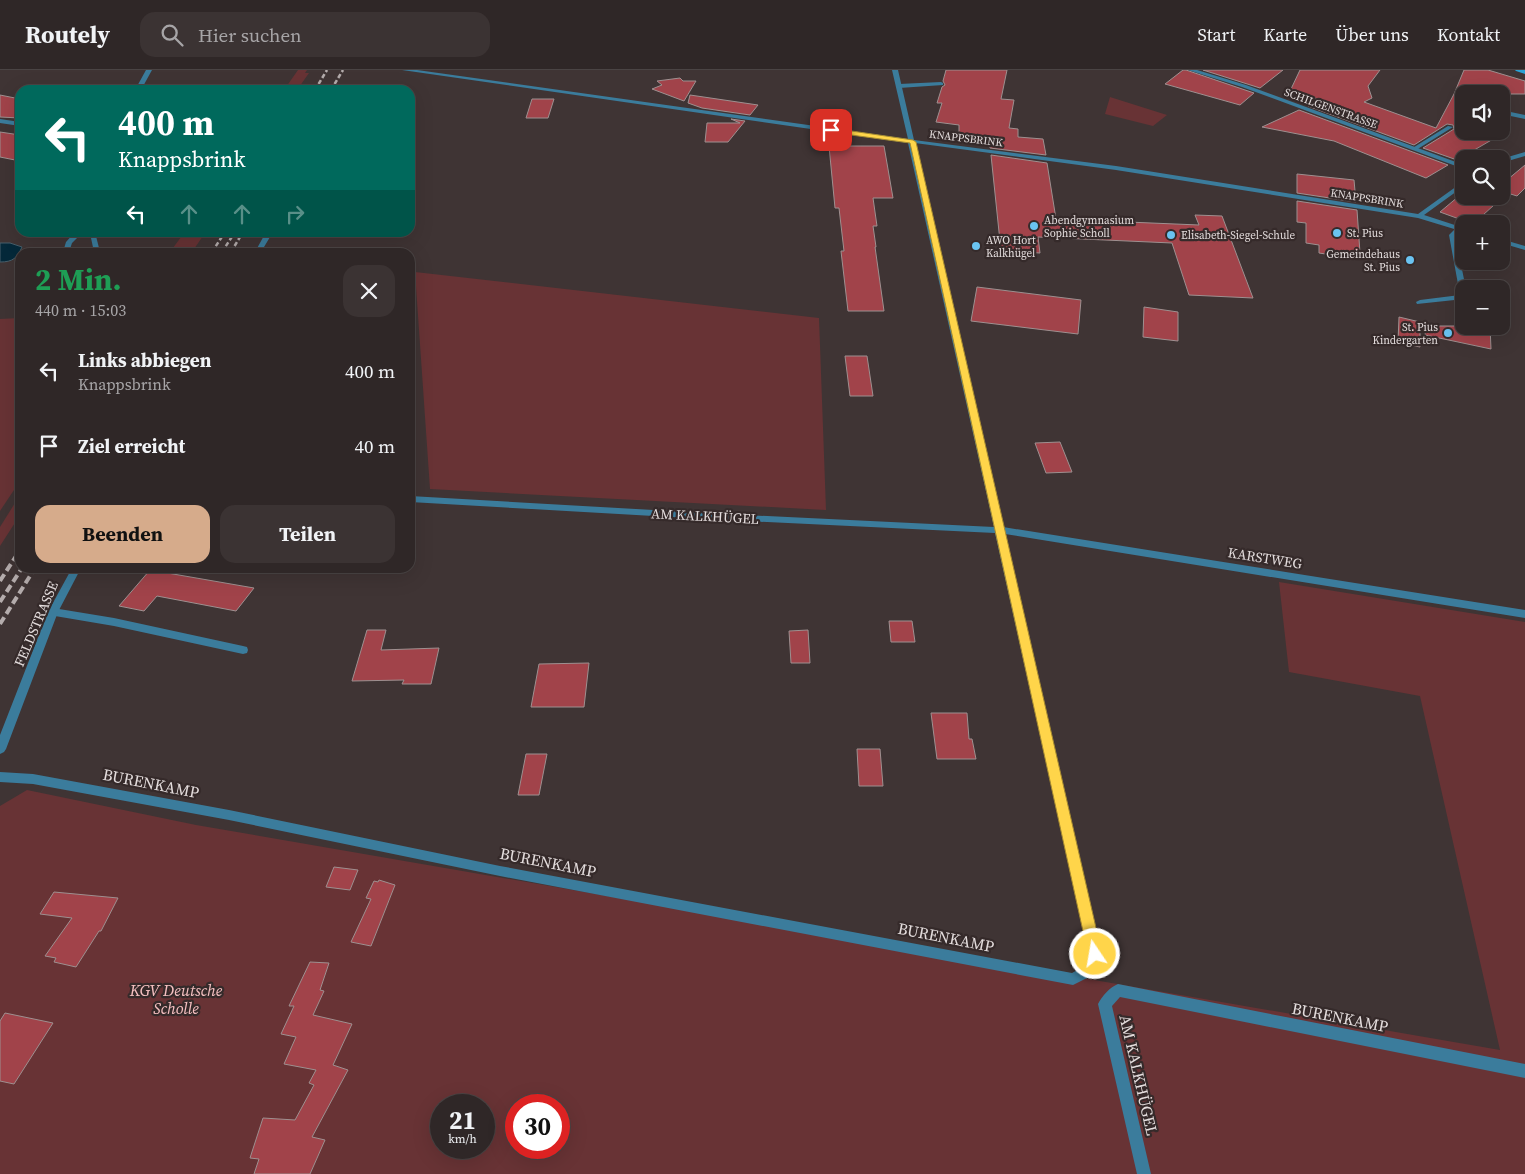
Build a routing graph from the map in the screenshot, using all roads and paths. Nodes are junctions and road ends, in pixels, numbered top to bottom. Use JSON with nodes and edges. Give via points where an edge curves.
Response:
{"nodes":[{"id":1,"x":149,"y":70,"type":"edge"},
{"id":2,"x":405,"y":70,"type":"edge"},
{"id":3,"x":895,"y":70,"type":"edge"},
{"id":4,"x":1191,"y":70,"type":"edge"},
{"id":5,"x":1518,"y":70,"type":"edge"},
{"id":6,"x":1525,"y":72,"type":"edge"},
{"id":7,"x":941,"y":84,"type":"dead end"},
{"id":8,"x":141,"y":85,"type":"edge"},
{"id":9,"x":899,"y":86,"type":"junction"},
{"id":10,"x":1510,"y":114,"type":"edge"},
{"id":11,"x":1525,"y":117,"type":"edge"},
{"id":12,"x":0,"y":121,"type":"edge"},
{"id":13,"x":15,"y":123,"type":"edge"},
{"id":14,"x":1450,"y":127,"type":"dead end"},
{"id":15,"x":913,"y":142,"type":"junction"},
{"id":16,"x":1414,"y":149,"type":"junction"},
{"id":17,"x":1525,"y":154,"type":"edge"},
{"id":18,"x":1510,"y":159,"type":"edge"},
{"id":19,"x":1455,"y":164,"type":"edge"},
{"id":20,"x":1455,"y":190,"type":"edge"},
{"id":21,"x":1419,"y":216,"type":"junction"},
{"id":22,"x":1455,"y":227,"type":"edge"},
{"id":23,"x":1455,"y":233,"type":"edge"},
{"id":24,"x":74,"y":237,"type":"edge"},
{"id":25,"x":267,"y":237,"type":"edge"},
{"id":26,"x":1510,"y":244,"type":"edge"},
{"id":27,"x":67,"y":248,"type":"edge"},
{"id":28,"x":260,"y":248,"type":"edge"},
{"id":29,"x":1525,"y":248,"type":"edge"},
{"id":30,"x":1455,"y":250,"type":"edge"},
{"id":31,"x":1459,"y":270,"type":"edge"},
{"id":32,"x":1420,"y":302,"type":"dead end"},
{"id":33,"x":415,"y":499,"type":"edge"},
{"id":34,"x":1000,"y":530,"type":"junction"},
{"id":35,"x":73,"y":573,"type":"edge"},
{"id":36,"x":53,"y":612,"type":"junction"},
{"id":37,"x":1525,"y":614,"type":"edge"},
{"id":38,"x":244,"y":650,"type":"dead end"},
{"id":39,"x":0,"y":749,"type":"edge"},
{"id":40,"x":0,"y":777,"type":"edge"},
{"id":41,"x":1118,"y":990,"type":"joint"},
{"id":42,"x":1525,"y":1071,"type":"edge"},
{"id":43,"x":1144,"y":1174,"type":"edge"}],
"edges":[{"from":1,"to":8,"type":"street"},
{"from":2,"to":15,"type":"street","name":"KNAPPSBRINK"},
{"from":3,"to":9,"type":"street"},
{"from":4,"to":16,"type":"street","name":"SCHILGENSTRASSE","via":[[1244,86]]},
{"from":5,"to":6,"type":"street"},
{"from":7,"to":9,"type":"street"},
{"from":9,"to":15,"type":"street"},
{"from":10,"to":11,"type":"street"},
{"from":12,"to":13,"type":"street"},
{"from":14,"to":16,"type":"street"},
{"from":15,"to":21,"type":"street","name":"KNAPPSBRINK","via":[[1116,168]]},
{"from":15,"to":34,"type":"street"},
{"from":16,"to":19,"type":"street","name":"SCHILGENSTRASSE"},
{"from":17,"to":18,"type":"street"},
{"from":20,"to":21,"type":"street"},
{"from":21,"to":22,"type":"street","name":"KNAPPSBRINK"},
{"from":23,"to":30,"type":"street","via":[[1452,235]]},
{"from":24,"to":27,"type":"street"},
{"from":25,"to":28,"type":"street"},
{"from":26,"to":29,"type":"street"},
{"from":31,"to":32,"type":"street","via":[[1464,297]]},
{"from":33,"to":34,"type":"street","name":"AM KALKHÜGEL"},
{"from":34,"to":37,"type":"street","name":"KARSTWEG"},
{"from":34,"to":40,"type":"street","name":"BURENKAMP","via":[[1095,954],[1088,971],[1073,979],[500,871],[230,815],[33,779]]},
{"from":35,"to":36,"type":"street","name":"FELDSTRASSE"},
{"from":36,"to":38,"type":"street"},
{"from":36,"to":39,"type":"street","name":"FELDSTRASSE"},
{"from":41,"to":42,"type":"street","name":"BURENKAMP"},
{"from":41,"to":43,"type":"street","name":"AM KALKHÜGEL","via":[[1105,1004]]}]}
